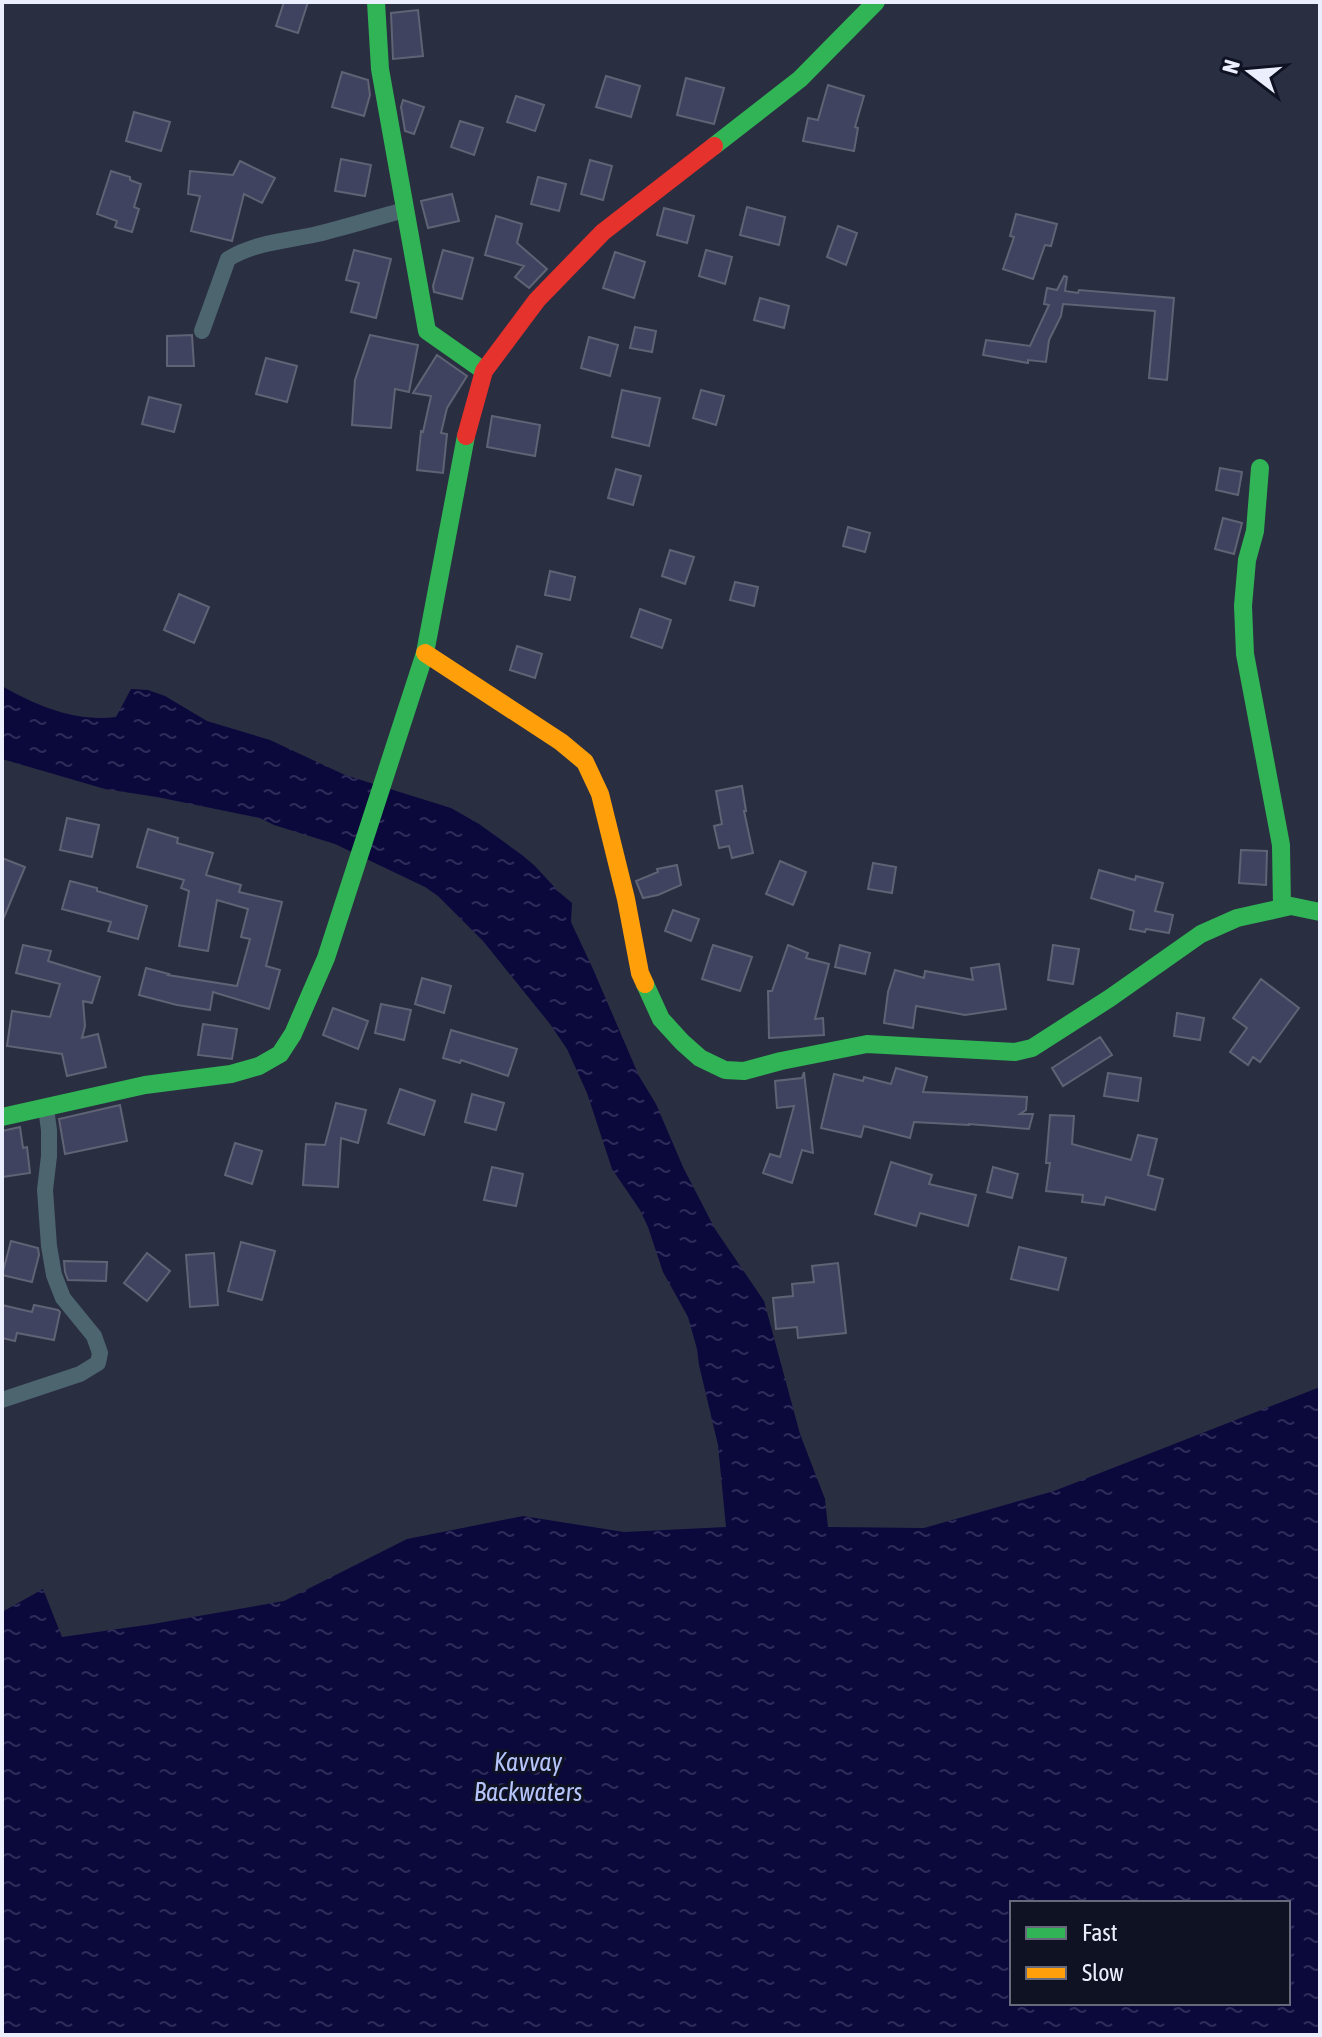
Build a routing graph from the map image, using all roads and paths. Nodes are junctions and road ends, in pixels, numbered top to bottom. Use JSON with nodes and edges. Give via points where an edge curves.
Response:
{"nodes":[{"id":1,"x":376,"y":2,"type":"edge"},
{"id":2,"x":876,"y":2,"type":"edge"},
{"id":3,"x":405,"y":210,"type":"junction"},
{"id":4,"x":202,"y":331,"type":"dead end"},
{"id":5,"x":484,"y":371,"type":"junction"},
{"id":6,"x":1260,"y":468,"type":"dead end"},
{"id":7,"x":425,"y":653,"type":"junction"},
{"id":8,"x":1282,"y":908,"type":"junction"},
{"id":9,"x":1320,"y":912,"type":"edge"},
{"id":10,"x":46,"y":1108,"type":"junction"},
{"id":11,"x":2,"y":1117,"type":"edge"},
{"id":12,"x":2,"y":1400,"type":"edge"}],
"edges":[{"from":1,"to":3,"type":"main road","via":[[380,69]]},
{"from":2,"to":5,"type":"main road","via":[[800,79],[603,232],[537,300]]},
{"from":3,"to":4,"type":"street","via":[[238,253],[228,259]]},
{"from":3,"to":5,"type":"main road","via":[[427,331]]},
{"from":5,"to":7,"type":"main road","via":[[469,422]]},
{"from":6,"to":8,"type":"main road","via":[[1244,591],[1244,638],[1281,845]]},
{"from":7,"to":8,"type":"main road","via":[[585,762],[600,794],[640,973],[661,1019],[700,1058],[725,1070],[744,1071],[867,1044],[1015,1052],[1032,1048],[1201,934],[1237,918]]},
{"from":7,"to":10,"type":"main road","via":[[326,958],[280,1054],[231,1074],[145,1085]]},
{"from":8,"to":9,"type":"main road"},
{"from":10,"to":11,"type":"main road"},
{"from":10,"to":12,"type":"street","via":[[45,1190],[54,1275],[100,1353],[98,1363],[80,1374]]}]}
